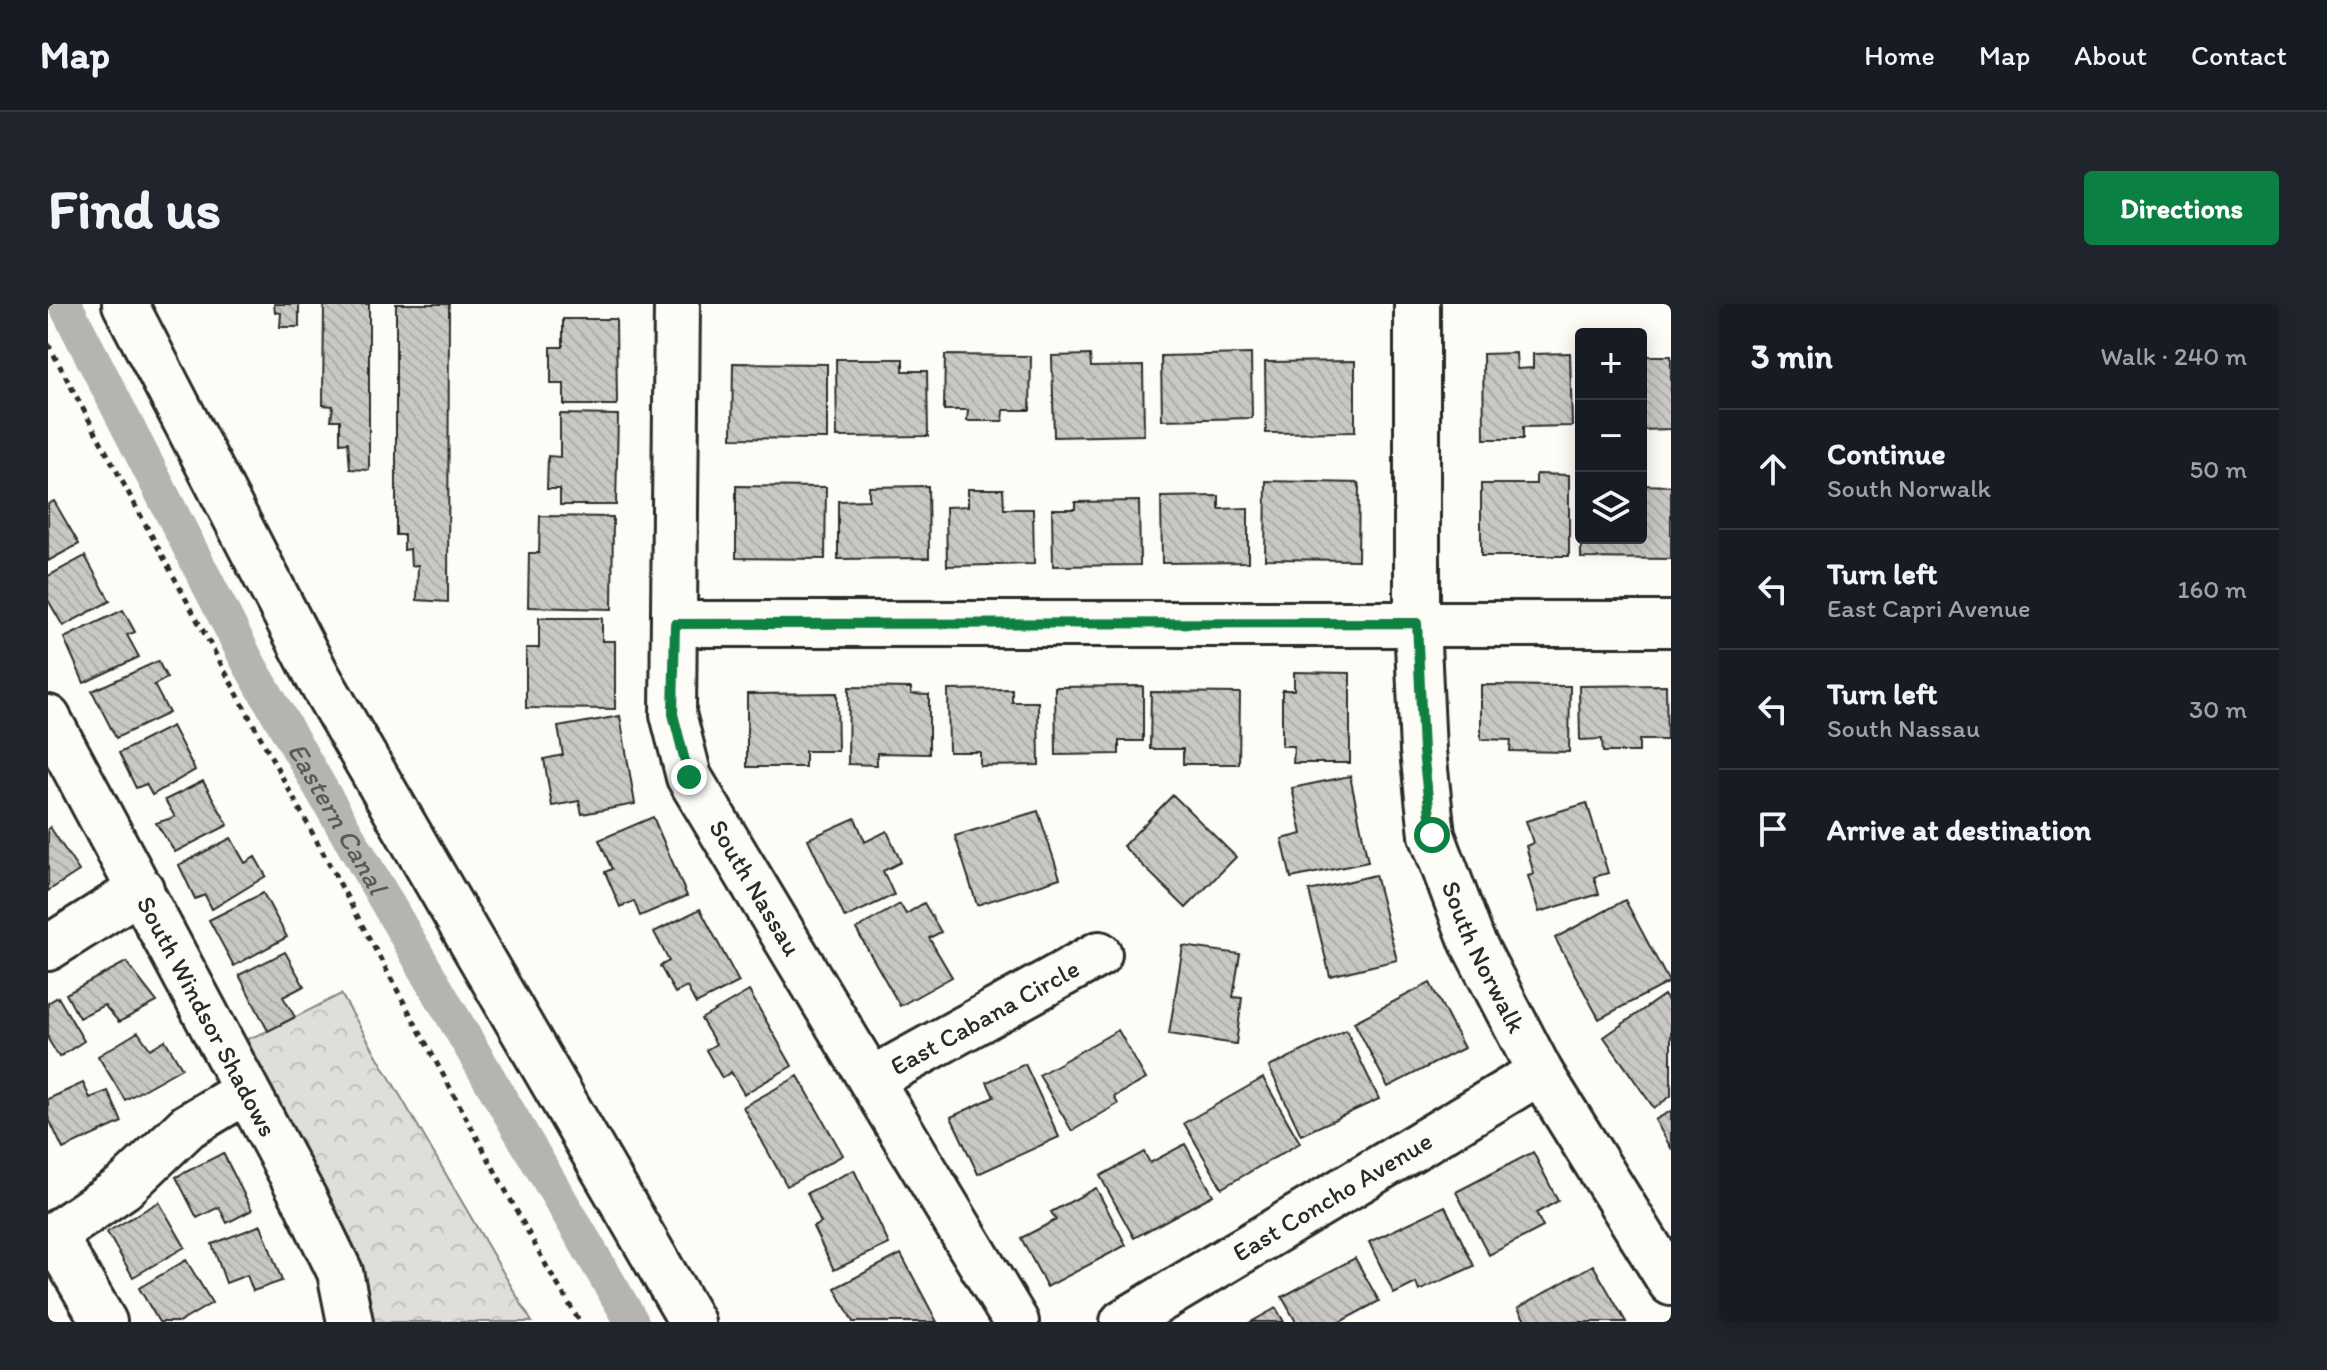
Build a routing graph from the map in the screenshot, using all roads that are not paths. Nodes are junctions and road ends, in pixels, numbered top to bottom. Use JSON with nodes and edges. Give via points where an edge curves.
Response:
{"nodes":[{"id":1,"x":125,"y":304,"type":"edge"},
{"id":2,"x":677,"y":304,"type":"edge"},
{"id":3,"x":1417,"y":304,"type":"edge"},
{"id":4,"x":1417,"y":623,"type":"junction"},
{"id":5,"x":675,"y":624,"type":"junction"},
{"id":6,"x":1671,"y":624,"type":"edge"},
{"id":7,"x":48,"y":718,"type":"edge"},
{"id":8,"x":141,"y":889,"type":"junction"},
{"id":9,"x":48,"y":948,"type":"edge"},
{"id":10,"x":1099,"y":954,"type":"dead end"},
{"id":11,"x":1540,"y":1072,"type":"junction"},
{"id":12,"x":871,"y":1080,"type":"junction"},
{"id":13,"x":246,"y":1091,"type":"junction"},
{"id":14,"x":51,"y":1238,"type":"edge"},
{"id":15,"x":1671,"y":1283,"type":"edge"},
{"id":16,"x":104,"y":1322,"type":"edge"},
{"id":17,"x":350,"y":1322,"type":"edge"},
{"id":18,"x":692,"y":1322,"type":"edge"},
{"id":19,"x":1016,"y":1322,"type":"edge"},
{"id":20,"x":1123,"y":1322,"type":"edge"}],
"edges":[{"from":1,"to":18,"type":"street","via":[[318,677]]},
{"from":2,"to":5,"type":"street","name":"South Nassau"},
{"from":3,"to":4,"type":"street","name":"South Norwalk"},
{"from":4,"to":5,"type":"street"},
{"from":4,"to":6,"type":"street"},
{"from":4,"to":11,"type":"street","name":"South Norwalk","via":[[1432,835],[1472,941]]},
{"from":5,"to":12,"type":"street","name":"South Nassau","via":[[673,714],[689,777]]},
{"from":7,"to":8,"type":"street","name":"South Windsor Shadows"},
{"from":8,"to":9,"type":"street"},
{"from":8,"to":13,"type":"street","name":"South Windsor Shadows"},
{"from":10,"to":12,"type":"street","name":"East Cabana Circle"},
{"from":11,"to":15,"type":"street","name":"South Norwalk"},
{"from":11,"to":20,"type":"street","name":"East Concho Avenue"},
{"from":12,"to":19,"type":"street","name":"South Nassau"},
{"from":13,"to":14,"type":"street","via":[[188,1126],[124,1187]]},
{"from":13,"to":17,"type":"street","name":"South Windsor Shadows","via":[[340,1272]]},
{"from":14,"to":16,"type":"street"}]}
